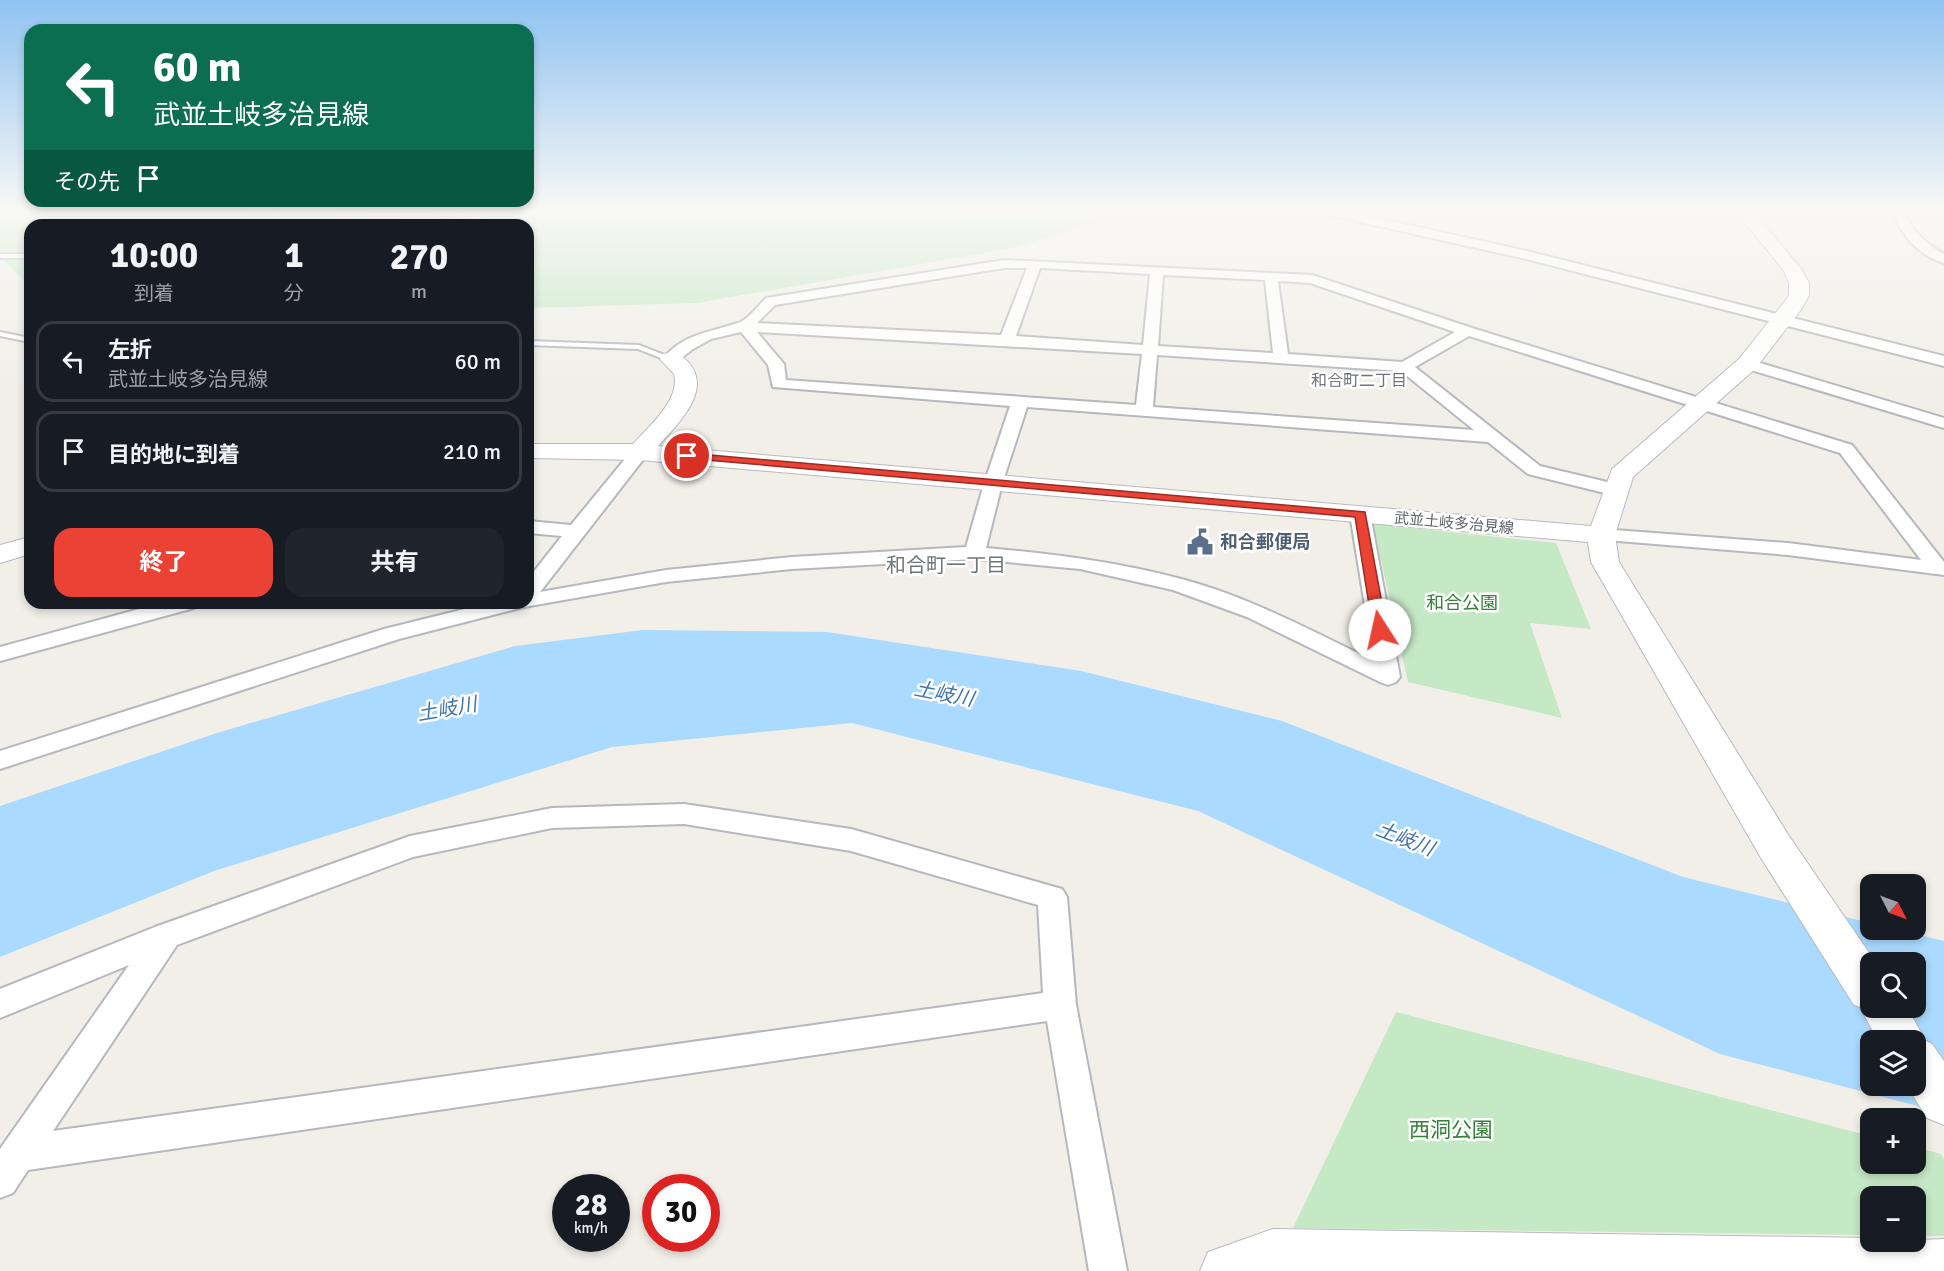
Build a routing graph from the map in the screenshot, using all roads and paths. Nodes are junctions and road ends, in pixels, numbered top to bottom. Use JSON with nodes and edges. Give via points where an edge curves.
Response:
{"nodes":[{"id":1,"x":964,"y":270,"type":"edge"},
{"id":2,"x":1033,"y":270,"type":"edge"},
{"id":3,"x":1157,"y":270,"type":"edge"},
{"id":4,"x":1162,"y":270,"type":"edge"},
{"id":5,"x":1587,"y":270,"type":"edge"},
{"id":6,"x":1793,"y":270,"type":"edge"},
{"id":7,"x":1271,"y":277,"type":"junction"},
{"id":8,"x":1782,"y":320,"type":"junction"},
{"id":9,"x":745,"y":327,"type":"junction"},
{"id":10,"x":1467,"y":331,"type":"junction"},
{"id":11,"x":0,"y":334,"type":"edge"},
{"id":12,"x":24,"y":339,"type":"edge"},
{"id":13,"x":1007,"y":340,"type":"junction"},
{"id":14,"x":534,"y":343,"type":"edge"},
{"id":15,"x":1149,"y":350,"type":"junction"},
{"id":16,"x":1281,"y":358,"type":"junction"},
{"id":17,"x":671,"y":359,"type":"junction"},
{"id":18,"x":1944,"y":361,"type":"edge"},
{"id":19,"x":1747,"y":364,"type":"junction"},
{"id":20,"x":1406,"y":367,"type":"junction"},
{"id":21,"x":1020,"y":402,"type":"junction"},
{"id":22,"x":1702,"y":404,"type":"junction"},
{"id":23,"x":1144,"y":411,"type":"junction"},
{"id":24,"x":1944,"y":423,"type":"edge"},
{"id":25,"x":1493,"y":437,"type":"junction"},
{"id":26,"x":534,"y":451,"type":"edge"},
{"id":27,"x":640,"y":452,"type":"junction"},
{"id":28,"x":993,"y":484,"type":"junction"},
{"id":29,"x":1617,"y":490,"type":"junction"},
{"id":30,"x":1360,"y":514,"type":"junction"},
{"id":31,"x":534,"y":528,"type":"edge"},
{"id":32,"x":577,"y":532,"type":"junction"},
{"id":33,"x":1601,"y":535,"type":"junction"},
{"id":34,"x":24,"y":547,"type":"edge"},
{"id":35,"x":975,"y":553,"type":"junction"},
{"id":36,"x":0,"y":554,"type":"edge"},
{"id":37,"x":1941,"y":569,"type":"edge"},
{"id":38,"x":534,"y":586,"type":"edge"},
{"id":39,"x":534,"y":599,"type":"edge"},
{"id":40,"x":164,"y":609,"type":"edge"},
{"id":41,"x":492,"y":609,"type":"edge"},
{"id":42,"x":0,"y":654,"type":"edge"},
{"id":43,"x":0,"y":760,"type":"edge"},
{"id":44,"x":166,"y":936,"type":"junction"},
{"id":45,"x":1860,"y":976,"type":"edge"},
{"id":46,"x":0,"y":1004,"type":"edge"},
{"id":47,"x":1060,"y":1005,"type":"junction"},
{"id":48,"x":1926,"y":1074,"type":"edge"},
{"id":49,"x":1944,"y":1102,"type":"edge"},
{"id":50,"x":9,"y":1167,"type":"edge"},
{"id":51,"x":1944,"y":1266,"type":"edge"},
{"id":52,"x":1108,"y":1271,"type":"edge"},
{"id":53,"x":1227,"y":1271,"type":"edge"}],
"edges":[{"from":1,"to":9,"type":"street","via":[[771,301]]},
{"from":2,"to":13,"type":"street"},
{"from":3,"to":15,"type":"street"},
{"from":4,"to":7,"type":"street"},
{"from":5,"to":8,"type":"street"},
{"from":6,"to":8,"type":"main road","via":[[1799,296]]},
{"from":7,"to":10,"type":"street","via":[[1312,279]]},
{"from":7,"to":16,"type":"street"},
{"from":8,"to":18,"type":"street"},
{"from":8,"to":19,"type":"main road"},
{"from":9,"to":13,"type":"street"},
{"from":9,"to":17,"type":"street","via":[[729,328],[699,339]]},
{"from":9,"to":21,"type":"street","via":[[776,364],[779,384]]},
{"from":10,"to":20,"type":"street"},
{"from":10,"to":22,"type":"street"},
{"from":11,"to":12,"type":"lane"},
{"from":13,"to":15,"type":"street"},
{"from":14,"to":17,"type":"lane","via":[[639,347]]},
{"from":15,"to":16,"type":"street"},
{"from":15,"to":23,"type":"street"},
{"from":16,"to":20,"type":"street"},
{"from":17,"to":27,"type":"main road","via":[[683,369],[687,382],[685,396]]},
{"from":19,"to":22,"type":"main road"},
{"from":19,"to":24,"type":"street"},
{"from":20,"to":25,"type":"street"},
{"from":21,"to":23,"type":"street"},
{"from":21,"to":28,"type":"street"},
{"from":22,"to":29,"type":"main road","via":[[1621,474]]},
{"from":22,"to":37,"type":"street","via":[[1846,449]]},
{"from":23,"to":25,"type":"street"},
{"from":25,"to":29,"type":"street","via":[[1534,470]]},
{"from":26,"to":27,"type":"main road","name":"武並土岐多治見線"},
{"from":27,"to":28,"type":"main road","name":"武並土岐多治見線"},
{"from":27,"to":32,"type":"street"},
{"from":28,"to":30,"type":"main road","name":"武並土岐多治見線"},
{"from":28,"to":35,"type":"street"},
{"from":29,"to":33,"type":"main road"},
{"from":30,"to":33,"type":"main road","name":"武並土岐多治見線"},
{"from":30,"to":35,"type":"street","via":[[1388,677],[1255,612],[1179,585],[1080,563]]},
{"from":31,"to":32,"type":"street"},
{"from":32,"to":38,"type":"street"},
{"from":33,"to":37,"type":"street","via":[[1788,549]]},
{"from":33,"to":45,"type":"main road","via":[[1605,562],[1775,848]]},
{"from":34,"to":36,"type":"main road"},
{"from":35,"to":39,"type":"street","via":[[792,563],[666,576]]},
{"from":40,"to":42,"type":"street"},
{"from":41,"to":43,"type":"street","via":[[392,634]]},
{"from":44,"to":46,"type":"street"},
{"from":44,"to":47,"type":"street","via":[[410,847],[552,818],[684,814],[851,840],[1052,897]]},
{"from":44,"to":50,"type":"street"},
{"from":47,"to":50,"type":"street"},
{"from":47,"to":52,"type":"street"},
{"from":48,"to":49,"type":"main road"},
{"from":51,"to":53,"type":"main road","via":[[1273,1256]]}]}
